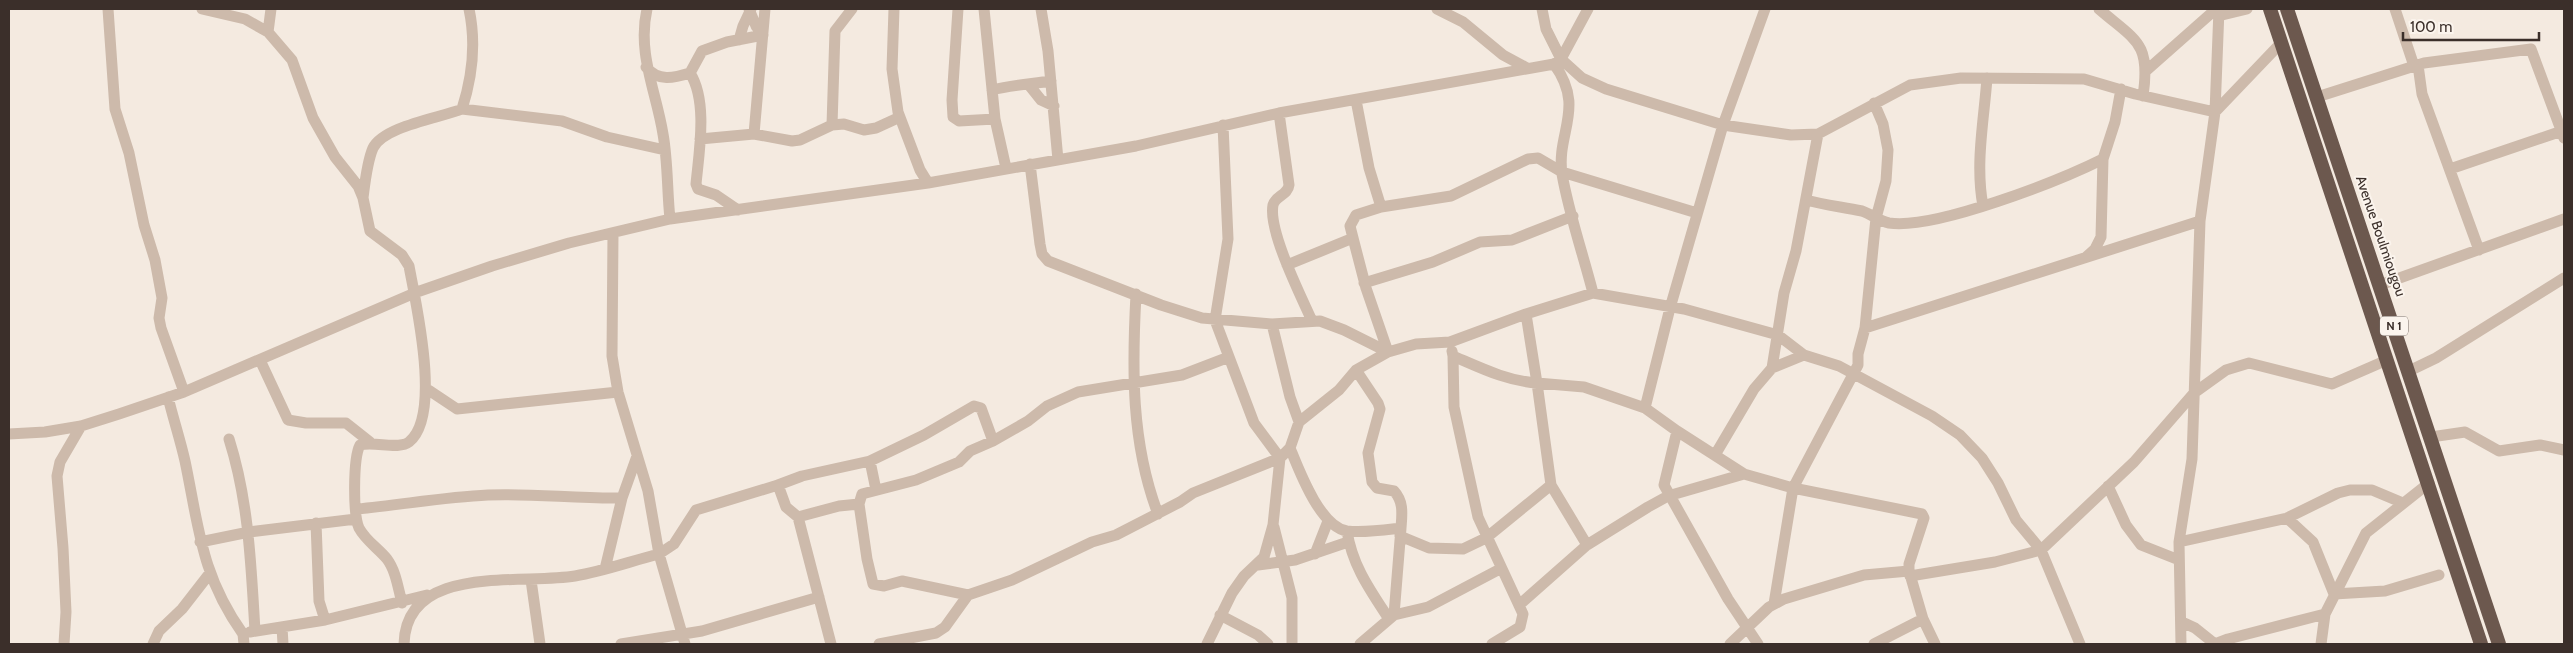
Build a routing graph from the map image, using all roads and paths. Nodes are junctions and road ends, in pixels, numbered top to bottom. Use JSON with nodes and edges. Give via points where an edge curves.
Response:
{"nodes":[{"id":1,"x":108,"y":9,"type":"edge"},
{"id":2,"x":202,"y":9,"type":"edge"},
{"id":3,"x":271,"y":9,"type":"edge"},
{"id":4,"x":469,"y":9,"type":"edge"},
{"id":5,"x":647,"y":9,"type":"edge"},
{"id":6,"x":750,"y":9,"type":"edge"},
{"id":7,"x":765,"y":9,"type":"edge"},
{"id":8,"x":852,"y":9,"type":"edge"},
{"id":9,"x":894,"y":9,"type":"edge"},
{"id":10,"x":958,"y":9,"type":"edge"},
{"id":11,"x":984,"y":9,"type":"edge"},
{"id":12,"x":1041,"y":9,"type":"edge"},
{"id":13,"x":1437,"y":9,"type":"edge"},
{"id":14,"x":1542,"y":9,"type":"edge"},
{"id":15,"x":1588,"y":9,"type":"edge"},
{"id":16,"x":1765,"y":9,"type":"edge"},
{"id":17,"x":2099,"y":9,"type":"edge"},
{"id":18,"x":2247,"y":9,"type":"edge"},
{"id":19,"x":2270,"y":9,"type":"edge"},
{"id":20,"x":2286,"y":9,"type":"edge"},
{"id":21,"x":2394,"y":9,"type":"edge"},
{"id":22,"x":2218,"y":11,"type":"edge"},
{"id":23,"x":268,"y":32,"type":"junction"},
{"id":24,"x":763,"y":35,"type":"junction"},
{"id":25,"x":739,"y":40,"type":"junction"},
{"id":26,"x":2280,"y":44,"type":"junction"},
{"id":27,"x":1558,"y":62,"type":"junction"},
{"id":28,"x":2416,"y":65,"type":"junction"},
{"id":29,"x":646,"y":67,"type":"junction"},
{"id":30,"x":1527,"y":68,"type":"junction"},
{"id":31,"x":2147,"y":70,"type":"junction"},
{"id":32,"x":690,"y":73,"type":"junction"},
{"id":33,"x":1987,"y":78,"type":"junction"},
{"id":34,"x":1051,"y":81,"type":"junction"},
{"id":35,"x":1029,"y":85,"type":"junction"},
{"id":36,"x":2121,"y":89,"type":"junction"},
{"id":37,"x":992,"y":90,"type":"junction"},
{"id":38,"x":2142,"y":96,"type":"junction"},
{"id":39,"x":2317,"y":97,"type":"junction"},
{"id":40,"x":1356,"y":100,"type":"junction"},
{"id":41,"x":1874,"y":103,"type":"junction"},
{"id":42,"x":1054,"y":106,"type":"junction"},
{"id":43,"x":462,"y":109,"type":"junction"},
{"id":44,"x":2215,"y":112,"type":"junction"},
{"id":45,"x":1278,"y":113,"type":"junction"},
{"id":46,"x":900,"y":117,"type":"junction"},
{"id":47,"x":995,"y":119,"type":"junction"},
{"id":48,"x":832,"y":125,"type":"junction"},
{"id":49,"x":882,"y":125,"type":"junction"},
{"id":50,"x":1223,"y":125,"type":"junction"},
{"id":51,"x":1723,"y":125,"type":"junction"},
{"id":52,"x":754,"y":134,"type":"junction"},
{"id":53,"x":1818,"y":134,"type":"junction"},
{"id":54,"x":2563,"y":135,"type":"edge"},
{"id":55,"x":907,"y":136,"type":"junction"},
{"id":56,"x":700,"y":139,"type":"junction"},
{"id":57,"x":665,"y":150,"type":"junction"},
{"id":58,"x":2103,"y":159,"type":"junction"},
{"id":59,"x":1058,"y":160,"type":"junction"},
{"id":60,"x":1030,"y":164,"type":"junction"},
{"id":61,"x":1006,"y":168,"type":"junction"},
{"id":62,"x":2450,"y":169,"type":"junction"},
{"id":63,"x":1562,"y":172,"type":"junction"},
{"id":64,"x":928,"y":183,"type":"junction"},
{"id":65,"x":363,"y":198,"type":"junction"},
{"id":66,"x":1806,"y":200,"type":"junction"},
{"id":67,"x":1983,"y":206,"type":"junction"},
{"id":68,"x":1381,"y":207,"type":"junction"},
{"id":69,"x":738,"y":210,"type":"junction"},
{"id":70,"x":1697,"y":214,"type":"junction"},
{"id":71,"x":1573,"y":216,"type":"junction"},
{"id":72,"x":1876,"y":218,"type":"junction"},
{"id":73,"x":670,"y":219,"type":"junction"},
{"id":74,"x":2564,"y":219,"type":"edge"},
{"id":75,"x":2200,"y":221,"type":"junction"},
{"id":76,"x":613,"y":233,"type":"junction"},
{"id":77,"x":1353,"y":238,"type":"junction"},
{"id":78,"x":2479,"y":250,"type":"junction"},
{"id":79,"x":2085,"y":259,"type":"junction"},
{"id":80,"x":1287,"y":265,"type":"junction"},
{"id":81,"x":2564,"y":278,"type":"edge"},
{"id":82,"x":1364,"y":283,"type":"junction"},
{"id":83,"x":2380,"y":285,"type":"junction"},
{"id":84,"x":414,"y":293,"type":"junction"},
{"id":85,"x":1593,"y":293,"type":"junction"},
{"id":86,"x":1136,"y":294,"type":"junction"},
{"id":87,"x":1670,"y":308,"type":"junction"},
{"id":88,"x":1526,"y":314,"type":"junction"},
{"id":89,"x":1215,"y":320,"type":"junction"},
{"id":90,"x":1312,"y":321,"type":"junction"},
{"id":91,"x":1272,"y":324,"type":"junction"},
{"id":92,"x":1865,"y":328,"type":"junction"},
{"id":93,"x":1778,"y":335,"type":"junction"},
{"id":94,"x":1450,"y":342,"type":"junction"},
{"id":95,"x":1388,"y":352,"type":"junction"},
{"id":96,"x":1804,"y":355,"type":"junction"},
{"id":97,"x":1453,"y":356,"type":"junction"},
{"id":98,"x":1229,"y":357,"type":"junction"},
{"id":99,"x":260,"y":360,"type":"junction"},
{"id":100,"x":2388,"y":360,"type":"junction"},
{"id":101,"x":1772,"y":368,"type":"junction"},
{"id":102,"x":1356,"y":370,"type":"junction"},
{"id":103,"x":2409,"y":371,"type":"junction"},
{"id":104,"x":1853,"y":374,"type":"junction"},
{"id":105,"x":1537,"y":383,"type":"junction"},
{"id":106,"x":1133,"y":384,"type":"junction"},
{"id":107,"x":427,"y":389,"type":"junction"},
{"id":108,"x":184,"y":392,"type":"junction"},
{"id":109,"x":618,"y":392,"type":"junction"},
{"id":110,"x":2194,"y":393,"type":"junction"},
{"id":111,"x":168,"y":397,"type":"junction"},
{"id":112,"x":1645,"y":408,"type":"junction"},
{"id":113,"x":1299,"y":422,"type":"junction"},
{"id":114,"x":80,"y":426,"type":"junction"},
{"id":115,"x":1677,"y":431,"type":"junction"},
{"id":116,"x":9,"y":434,"type":"edge"},
{"id":117,"x":2431,"y":437,"type":"junction"},
{"id":118,"x":229,"y":439,"type":"dead end"},
{"id":119,"x":993,"y":441,"type":"junction"},
{"id":120,"x":370,"y":442,"type":"junction"},
{"id":121,"x":1290,"y":448,"type":"junction"},
{"id":122,"x":2564,"y":450,"type":"edge"},
{"id":123,"x":1715,"y":455,"type":"junction"},
{"id":124,"x":637,"y":456,"type":"junction"},
{"id":125,"x":1280,"y":458,"type":"junction"},
{"id":126,"x":870,"y":461,"type":"junction"},
{"id":127,"x":1744,"y":474,"type":"junction"},
{"id":128,"x":2429,"y":483,"type":"junction"},
{"id":129,"x":778,"y":485,"type":"junction"},
{"id":130,"x":1552,"y":485,"type":"junction"},
{"id":131,"x":2108,"y":486,"type":"junction"},
{"id":132,"x":1793,"y":488,"type":"junction"},
{"id":133,"x":876,"y":490,"type":"junction"},
{"id":134,"x":1668,"y":496,"type":"junction"},
{"id":135,"x":622,"y":498,"type":"junction"},
{"id":136,"x":2403,"y":503,"type":"junction"},
{"id":137,"x":859,"y":504,"type":"junction"},
{"id":138,"x":357,"y":514,"type":"junction"},
{"id":139,"x":1158,"y":514,"type":"junction"},
{"id":140,"x":798,"y":517,"type":"junction"},
{"id":141,"x":2288,"y":518,"type":"junction"},
{"id":142,"x":1328,"y":521,"type":"junction"},
{"id":143,"x":316,"y":524,"type":"junction"},
{"id":144,"x":1273,"y":525,"type":"junction"},
{"id":145,"x":249,"y":532,"type":"junction"},
{"id":146,"x":1400,"y":532,"type":"junction"},
{"id":147,"x":1347,"y":537,"type":"junction"},
{"id":148,"x":1486,"y":538,"type":"junction"},
{"id":149,"x":200,"y":542,"type":"junction"},
{"id":150,"x":2179,"y":542,"type":"junction"},
{"id":151,"x":1587,"y":545,"type":"junction"},
{"id":152,"x":2040,"y":550,"type":"junction"},
{"id":153,"x":660,"y":554,"type":"junction"},
{"id":154,"x":1315,"y":554,"type":"junction"},
{"id":155,"x":2179,"y":560,"type":"junction"},
{"id":156,"x":1284,"y":562,"type":"junction"},
{"id":157,"x":1258,"y":565,"type":"junction"},
{"id":158,"x":605,"y":569,"type":"junction"},
{"id":159,"x":1500,"y":569,"type":"junction"},
{"id":160,"x":210,"y":573,"type":"junction"},
{"id":161,"x":1910,"y":574,"type":"junction"},
{"id":162,"x":2439,"y":575,"type":"dead end"},
{"id":163,"x":531,"y":580,"type":"junction"},
{"id":164,"x":430,"y":594,"type":"junction"},
{"id":165,"x":2334,"y":594,"type":"junction"},
{"id":166,"x":968,"y":595,"type":"junction"},
{"id":167,"x":819,"y":597,"type":"junction"},
{"id":168,"x":402,"y":603,"type":"junction"},
{"id":169,"x":1774,"y":604,"type":"junction"},
{"id":170,"x":1519,"y":605,"type":"junction"},
{"id":171,"x":2325,"y":614,"type":"junction"},
{"id":172,"x":1220,"y":615,"type":"junction"},
{"id":173,"x":1392,"y":617,"type":"junction"},
{"id":174,"x":1923,"y":619,"type":"junction"},
{"id":175,"x":325,"y":620,"type":"junction"},
{"id":176,"x":2182,"y":622,"type":"junction"},
{"id":177,"x":282,"y":626,"type":"junction"},
{"id":178,"x":1747,"y":627,"type":"junction"},
{"id":179,"x":255,"y":631,"type":"junction"},
{"id":180,"x":244,"y":639,"type":"edge"},
{"id":181,"x":684,"y":639,"type":"edge"},
{"id":182,"x":899,"y":642,"type":"edge"},
{"id":183,"x":64,"y":644,"type":"edge"},
{"id":184,"x":153,"y":644,"type":"edge"},
{"id":185,"x":283,"y":644,"type":"edge"},
{"id":186,"x":404,"y":644,"type":"edge"},
{"id":187,"x":540,"y":644,"type":"edge"},
{"id":188,"x":621,"y":644,"type":"edge"},
{"id":189,"x":831,"y":644,"type":"edge"},
{"id":190,"x":879,"y":644,"type":"edge"},
{"id":191,"x":1207,"y":644,"type":"edge"},
{"id":192,"x":1268,"y":644,"type":"edge"},
{"id":193,"x":1292,"y":644,"type":"edge"},
{"id":194,"x":1360,"y":644,"type":"edge"},
{"id":195,"x":1493,"y":644,"type":"edge"},
{"id":196,"x":1730,"y":644,"type":"edge"},
{"id":197,"x":1758,"y":644,"type":"edge"},
{"id":198,"x":1874,"y":644,"type":"edge"},
{"id":199,"x":1935,"y":644,"type":"edge"},
{"id":200,"x":2080,"y":644,"type":"edge"},
{"id":201,"x":2181,"y":644,"type":"edge"},
{"id":202,"x":2215,"y":644,"type":"edge"},
{"id":203,"x":2321,"y":644,"type":"edge"},
{"id":204,"x":2481,"y":644,"type":"edge"},
{"id":205,"x":2499,"y":644,"type":"edge"}],
"edges":[{"from":1,"to":108,"type":"street","via":[[115,110],[155,260],[162,298],[161,328]]},
{"from":2,"to":23,"type":"street","via":[[245,18]]},
{"from":3,"to":23,"type":"street"},
{"from":4,"to":43,"type":"street","via":[[471,74]]},
{"from":5,"to":29,"type":"street","via":[[642,40]]},
{"from":6,"to":24,"type":"street"},
{"from":6,"to":25,"type":"street"},
{"from":7,"to":24,"type":"street"},
{"from":8,"to":48,"type":"street","via":[[835,31]]},
{"from":9,"to":46,"type":"street","via":[[892,69]]},
{"from":10,"to":47,"type":"street","via":[[953,117],[959,121]]},
{"from":11,"to":37,"type":"street"},
{"from":12,"to":34,"type":"street"},
{"from":13,"to":30,"type":"street","via":[[1463,22],[1503,56]]},
{"from":14,"to":27,"type":"street"},
{"from":15,"to":27,"type":"street"},
{"from":16,"to":51,"type":"street"},
{"from":17,"to":31,"type":"street","via":[[2141,46]]},
{"from":18,"to":22,"type":"street"},
{"from":19,"to":26,"type":"highway","number":"N 1"},
{"from":20,"to":39,"type":"highway","name":"Avenue Boulmiougou","number":"N 1"},
{"from":21,"to":28,"type":"street"},
{"from":22,"to":31,"type":"street"},
{"from":22,"to":44,"type":"street"},
{"from":23,"to":65,"type":"street","via":[[292,60],[313,118],[334,157],[358,186]]},
{"from":24,"to":25,"type":"street"},
{"from":24,"to":52,"type":"street"},
{"from":25,"to":32,"type":"street","via":[[702,51]]},
{"from":26,"to":44,"type":"street"},
{"from":26,"to":100,"type":"highway","number":"N 1"},
{"from":27,"to":30,"type":"street"},
{"from":27,"to":51,"type":"street","via":[[1606,89]]},
{"from":27,"to":63,"type":"street","via":[[1570,106]]},
{"from":28,"to":39,"type":"street"},
{"from":28,"to":54,"type":"street","via":[[2531,49]]},
{"from":28,"to":62,"type":"street","via":[[2422,94]]},
{"from":29,"to":32,"type":"street","via":[[652,74],[668,78]]},
{"from":29,"to":57,"type":"street","via":[[664,134]]},
{"from":30,"to":40,"type":"street"},
{"from":31,"to":38,"type":"street"},
{"from":32,"to":56,"type":"street","via":[[699,99]]},
{"from":33,"to":36,"type":"street","via":[[2084,79]]},
{"from":33,"to":41,"type":"street","via":[[1934,80],[1910,85]]},
{"from":33,"to":67,"type":"street","via":[[1979,183]]},
{"from":34,"to":35,"type":"street"},
{"from":34,"to":42,"type":"street"},
{"from":35,"to":37,"type":"street","via":[[1014,84]]},
{"from":35,"to":42,"type":"street","via":[[1041,100]]},
{"from":36,"to":38,"type":"street"},
{"from":36,"to":58,"type":"street"},
{"from":37,"to":47,"type":"street"},
{"from":38,"to":44,"type":"street"},
{"from":39,"to":83,"type":"highway","name":"Avenue Boulmiougou","number":"N 1"},
{"from":40,"to":45,"type":"street"},
{"from":40,"to":68,"type":"street","via":[[1369,168]]},
{"from":41,"to":53,"type":"street"},
{"from":41,"to":72,"type":"street","via":[[1883,124],[1888,150],[1886,181]]},
{"from":42,"to":59,"type":"street"},
{"from":43,"to":57,"type":"street","via":[[562,121]]},
{"from":43,"to":65,"type":"street","via":[[390,132],[379,139],[373,148]]},
{"from":44,"to":75,"type":"street"},
{"from":45,"to":50,"type":"street"},
{"from":45,"to":80,"type":"street","via":[[1289,185],[1288,191],[1276,200],[1273,207]]},
{"from":46,"to":49,"type":"street"},
{"from":46,"to":55,"type":"street"},
{"from":47,"to":61,"type":"street"},
{"from":48,"to":49,"type":"street","via":[[844,124],[864,130]]},
{"from":48,"to":52,"type":"street","via":[[792,141]]},
{"from":49,"to":55,"type":"street"},
{"from":50,"to":59,"type":"street"},
{"from":50,"to":89,"type":"street","via":[[1228,239]]},
{"from":51,"to":53,"type":"street","via":[[1791,135]]},
{"from":51,"to":70,"type":"street"},
{"from":52,"to":56,"type":"street"},
{"from":53,"to":66,"type":"street"},
{"from":54,"to":62,"type":"street"},
{"from":55,"to":64,"type":"street"},
{"from":56,"to":69,"type":"street","via":[[698,189],[716,195]]},
{"from":57,"to":73,"type":"street"},
{"from":58,"to":67,"type":"street","via":[[2074,174]]},
{"from":58,"to":79,"type":"street","via":[[2101,237]]},
{"from":59,"to":60,"type":"street"},
{"from":60,"to":61,"type":"street"},
{"from":60,"to":86,"type":"street","via":[[1042,254],[1061,267]]},
{"from":61,"to":64,"type":"street"},
{"from":62,"to":78,"type":"street"},
{"from":63,"to":68,"type":"street","via":[[1538,158],[1528,159],[1451,196]]},
{"from":63,"to":70,"type":"street"},
{"from":63,"to":71,"type":"street"},
{"from":64,"to":69,"type":"street"},
{"from":65,"to":84,"type":"street","via":[[370,231],[402,255],[409,266]]},
{"from":66,"to":72,"type":"street"},
{"from":66,"to":93,"type":"street"},
{"from":67,"to":72,"type":"street","via":[[1904,224]]},
{"from":68,"to":77,"type":"street","via":[[1356,215],[1350,226]]},
{"from":69,"to":73,"type":"street"},
{"from":70,"to":87,"type":"street"},
{"from":71,"to":82,"type":"street","via":[[1512,240],[1480,242],[1434,262]]},
{"from":71,"to":85,"type":"street"},
{"from":72,"to":92,"type":"street"},
{"from":73,"to":76,"type":"street"},
{"from":74,"to":78,"type":"street"},
{"from":75,"to":79,"type":"street"},
{"from":75,"to":110,"type":"street"},
{"from":76,"to":84,"type":"street","via":[[492,266]]},
{"from":76,"to":109,"type":"street","via":[[612,356]]},
{"from":77,"to":80,"type":"street"},
{"from":77,"to":82,"type":"street"},
{"from":78,"to":83,"type":"street"},
{"from":79,"to":92,"type":"street"},
{"from":80,"to":90,"type":"street"},
{"from":81,"to":103,"type":"street","via":[[2436,358]]},
{"from":82,"to":95,"type":"street"},
{"from":83,"to":103,"type":"highway","name":"Avenue Boulmiougou","number":"N 1"},
{"from":84,"to":99,"type":"street"},
{"from":84,"to":107,"type":"street"},
{"from":85,"to":87,"type":"street"},
{"from":85,"to":88,"type":"street"},
{"from":86,"to":89,"type":"street"},
{"from":86,"to":106,"type":"street"},
{"from":87,"to":93,"type":"street"},
{"from":87,"to":112,"type":"street"},
{"from":88,"to":94,"type":"street"},
{"from":88,"to":105,"type":"street"},
{"from":89,"to":91,"type":"street"},
{"from":89,"to":98,"type":"street"},
{"from":90,"to":91,"type":"street"},
{"from":90,"to":95,"type":"street","via":[[1328,323]]},
{"from":91,"to":113,"type":"street"},
{"from":92,"to":104,"type":"street","via":[[1858,365]]},
{"from":93,"to":96,"type":"street"},
{"from":93,"to":101,"type":"street"},
{"from":94,"to":95,"type":"street","via":[[1416,344]]},
{"from":94,"to":97,"type":"street"},
{"from":95,"to":102,"type":"street"},
{"from":96,"to":101,"type":"street"},
{"from":96,"to":104,"type":"street"},
{"from":97,"to":105,"type":"street","via":[[1516,381]]},
{"from":97,"to":148,"type":"street","via":[[1454,407],[1478,517]]},
{"from":98,"to":106,"type":"street","via":[[1182,375]]},
{"from":98,"to":125,"type":"street","via":[[1254,423]]},
{"from":99,"to":108,"type":"street"},
{"from":99,"to":120,"type":"street","via":[[288,420],[346,424]]},
{"from":100,"to":110,"type":"street","via":[[2332,384],[2242,364],[2226,370]]},
{"from":100,"to":128,"type":"highway","number":"N 1"},
{"from":101,"to":123,"type":"street","via":[[1754,389]]},
{"from":102,"to":113,"type":"street","via":[[1339,390]]},
{"from":102,"to":146,"type":"street","via":[[1380,409],[1368,449],[1372,482],[1377,488],[1397,494],[1402,505]]},
{"from":103,"to":117,"type":"highway","name":"Avenue Boulmiougou","number":"N 1"},
{"from":104,"to":132,"type":"street"},
{"from":104,"to":152,"type":"street","via":[[1932,416],[1960,435],[1982,458],[2016,520]]},
{"from":105,"to":112,"type":"street","via":[[1584,387]]},
{"from":105,"to":130,"type":"street"},
{"from":106,"to":119,"type":"street","via":[[1078,392],[1047,406]]},
{"from":106,"to":139,"type":"street","via":[[1138,444]]},
{"from":107,"to":109,"type":"street","via":[[458,409]]},
{"from":107,"to":120,"type":"street","via":[[424,411],[408,443],[401,446]]},
{"from":108,"to":111,"type":"street"},
{"from":109,"to":124,"type":"street"},
{"from":110,"to":131,"type":"street","via":[[2134,462]]},
{"from":110,"to":150,"type":"street","via":[[2192,459]]},
{"from":111,"to":114,"type":"street"},
{"from":111,"to":149,"type":"street","via":[[185,461]]},
{"from":112,"to":115,"type":"street"},
{"from":113,"to":121,"type":"street"},
{"from":114,"to":116,"type":"street"},
{"from":114,"to":183,"type":"street","via":[[60,462],[57,476],[63,548]]},
{"from":115,"to":123,"type":"street"},
{"from":115,"to":134,"type":"street","via":[[1665,475]]},
{"from":117,"to":122,"type":"street","via":[[2465,432],[2499,451],[2540,445]]},
{"from":117,"to":205,"type":"highway","name":"Avenue Boulmiougou","number":"N 1"},
{"from":118,"to":145,"type":"street","via":[[241,480]]},
{"from":119,"to":126,"type":"street","via":[[981,408],[974,406]]},
{"from":119,"to":133,"type":"street","via":[[970,451],[959,462],[923,478]]},
{"from":120,"to":138,"type":"street","via":[[360,445],[356,453]]},
{"from":121,"to":125,"type":"street"},
{"from":121,"to":142,"type":"street","via":[[1307,488]]},
{"from":123,"to":127,"type":"street"},
{"from":124,"to":135,"type":"street"},
{"from":124,"to":153,"type":"street","via":[[648,491]]},
{"from":125,"to":139,"type":"street","via":[[1193,493]]},
{"from":125,"to":144,"type":"street"},
{"from":126,"to":129,"type":"street","via":[[802,476]]},
{"from":126,"to":133,"type":"street"},
{"from":127,"to":132,"type":"street"},
{"from":127,"to":134,"type":"street"},
{"from":128,"to":136,"type":"street"},
{"from":128,"to":204,"type":"highway","number":"N 1"},
{"from":129,"to":140,"type":"street","via":[[786,507]]},
{"from":129,"to":153,"type":"street","via":[[696,510],[674,544]]},
{"from":130,"to":148,"type":"street"},
{"from":130,"to":151,"type":"street"},
{"from":131,"to":152,"type":"street"},
{"from":131,"to":155,"type":"street","via":[[2126,525],[2141,545]]},
{"from":132,"to":161,"type":"street","via":[[1922,514],[1924,518],[1909,564]]},
{"from":132,"to":169,"type":"street"},
{"from":133,"to":137,"type":"street","via":[[862,494]]},
{"from":134,"to":151,"type":"street"},
{"from":134,"to":178,"type":"street"},
{"from":135,"to":138,"type":"street","via":[[486,495]]},
{"from":135,"to":158,"type":"street"},
{"from":136,"to":141,"type":"street","via":[[2372,490],[2350,490]]},
{"from":136,"to":165,"type":"street","via":[[2366,533]]},
{"from":137,"to":140,"type":"street"},
{"from":137,"to":166,"type":"street","via":[[866,559],[873,584],[884,586],[902,581]]},
{"from":138,"to":143,"type":"street"},
{"from":138,"to":168,"type":"street","via":[[370,544],[387,559],[397,580]]},
{"from":139,"to":166,"type":"street","via":[[1116,536],[1092,542],[1012,580]]},
{"from":140,"to":167,"type":"street"},
{"from":141,"to":150,"type":"street"},
{"from":141,"to":165,"type":"street","via":[[2313,542]]},
{"from":142,"to":147,"type":"street"},
{"from":142,"to":154,"type":"street"},
{"from":143,"to":145,"type":"street"},
{"from":143,"to":175,"type":"street","via":[[319,600]]},
{"from":144,"to":156,"type":"street"},
{"from":144,"to":157,"type":"street","via":[[1264,557]]},
{"from":145,"to":149,"type":"street"},
{"from":145,"to":179,"type":"street"},
{"from":146,"to":147,"type":"street"},
{"from":146,"to":148,"type":"street","via":[[1429,548],[1451,550],[1463,549]]},
{"from":146,"to":173,"type":"street"},
{"from":147,"to":154,"type":"street"},
{"from":147,"to":173,"type":"street","via":[[1359,573]]},
{"from":148,"to":159,"type":"street"},
{"from":149,"to":160,"type":"street"},
{"from":150,"to":155,"type":"street"},
{"from":151,"to":170,"type":"street"},
{"from":152,"to":161,"type":"street","via":[[1995,562]]},
{"from":152,"to":200,"type":"street"},
{"from":153,"to":158,"type":"street"},
{"from":153,"to":181,"type":"street"},
{"from":154,"to":156,"type":"street"},
{"from":155,"to":176,"type":"street"},
{"from":156,"to":157,"type":"street"},
{"from":156,"to":193,"type":"street","via":[[1292,598]]},
{"from":157,"to":172,"type":"street","via":[[1244,576]]},
{"from":158,"to":163,"type":"street"},
{"from":159,"to":170,"type":"street"},
{"from":159,"to":173,"type":"street","via":[[1428,607]]},
{"from":160,"to":180,"type":"street"},
{"from":160,"to":184,"type":"street","via":[[159,632]]},
{"from":161,"to":169,"type":"street","via":[[1864,575]]},
{"from":161,"to":174,"type":"street"},
{"from":162,"to":165,"type":"street","via":[[2385,591]]},
{"from":163,"to":164,"type":"street","via":[[459,584]]},
{"from":163,"to":187,"type":"street"},
{"from":164,"to":168,"type":"street"},
{"from":164,"to":186,"type":"street","via":[[410,618]]},
{"from":165,"to":171,"type":"street"},
{"from":166,"to":182,"type":"street","via":[[945,627],[936,633]]},
{"from":167,"to":181,"type":"street"},
{"from":167,"to":189,"type":"street"},
{"from":168,"to":175,"type":"street"},
{"from":169,"to":178,"type":"street"},
{"from":170,"to":195,"type":"street","via":[[1523,614],[1520,627]]},
{"from":171,"to":202,"type":"street"},
{"from":171,"to":203,"type":"street"},
{"from":172,"to":191,"type":"street"},
{"from":172,"to":192,"type":"street","via":[[1258,635]]},
{"from":173,"to":194,"type":"street"},
{"from":174,"to":198,"type":"street"},
{"from":174,"to":199,"type":"street"},
{"from":175,"to":177,"type":"street"},
{"from":176,"to":201,"type":"street"},
{"from":176,"to":202,"type":"street"},
{"from":177,"to":179,"type":"street"},
{"from":177,"to":185,"type":"street"},
{"from":178,"to":196,"type":"street"},
{"from":178,"to":197,"type":"street"},
{"from":179,"to":180,"type":"street"},
{"from":181,"to":188,"type":"street"},
{"from":182,"to":190,"type":"street"}]}
